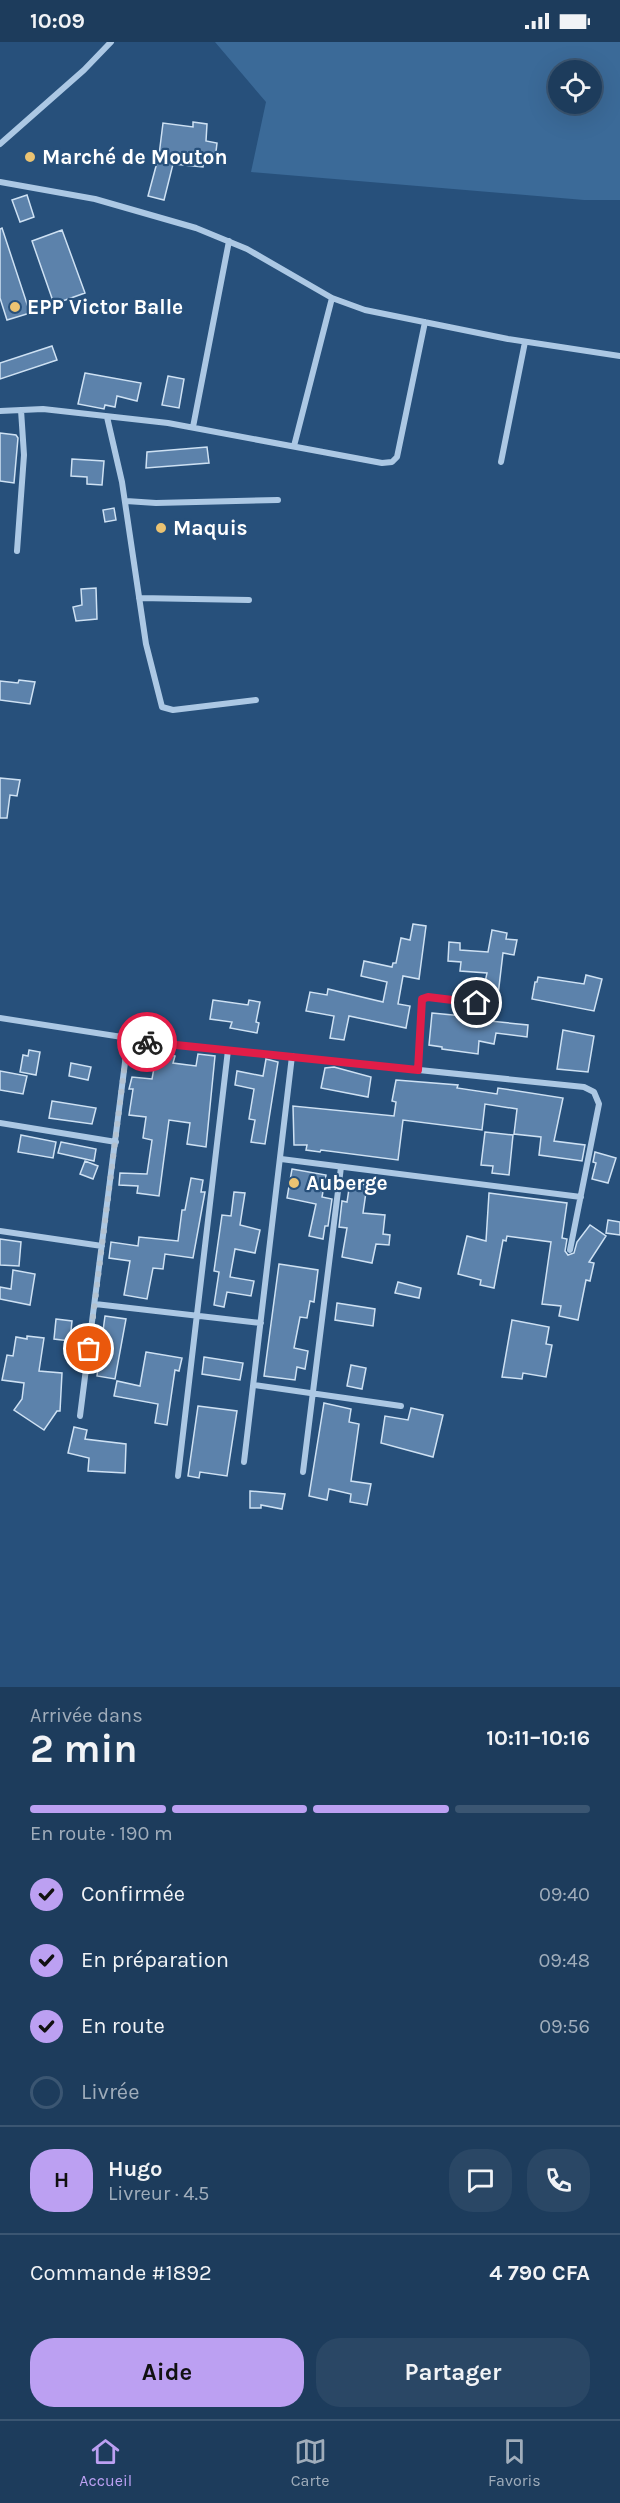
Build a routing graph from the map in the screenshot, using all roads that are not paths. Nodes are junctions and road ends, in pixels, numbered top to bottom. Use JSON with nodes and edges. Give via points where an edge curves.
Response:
{"nodes":[{"id":1,"x":111,"y":42,"type":"edge"},
{"id":2,"x":0,"y":144,"type":"edge"},
{"id":3,"x":0,"y":182,"type":"edge"},
{"id":4,"x":229,"y":241,"type":"junction"},
{"id":5,"x":332,"y":298,"type":"junction"},
{"id":6,"x":425,"y":322,"type":"junction"},
{"id":7,"x":525,"y":342,"type":"junction"},
{"id":8,"x":620,"y":356,"type":"edge"},
{"id":9,"x":21,"y":410,"type":"junction"},
{"id":10,"x":0,"y":411,"type":"edge"},
{"id":11,"x":107,"y":417,"type":"junction"},
{"id":12,"x":193,"y":427,"type":"junction"},
{"id":13,"x":294,"y":446,"type":"junction"},
{"id":14,"x":501,"y":462,"type":"dead end"},
{"id":15,"x":278,"y":500,"type":"dead end"},
{"id":16,"x":126,"y":501,"type":"junction"},
{"id":17,"x":17,"y":551,"type":"dead end"},
{"id":18,"x":139,"y":598,"type":"junction"},
{"id":19,"x":249,"y":600,"type":"dead end"},
{"id":20,"x":256,"y":700,"type":"dead end"},
{"id":21,"x":477,"y":1003,"type":"dead end"},
{"id":22,"x":0,"y":1018,"type":"edge"},
{"id":23,"x":128,"y":1039,"type":"junction"},
{"id":24,"x":228,"y":1050,"type":"junction"},
{"id":25,"x":292,"y":1056,"type":"junction"},
{"id":26,"x":418,"y":1070,"type":"junction"},
{"id":27,"x":0,"y":1123,"type":"edge"},
{"id":28,"x":116,"y":1142,"type":"junction"},
{"id":29,"x":281,"y":1159,"type":"junction"},
{"id":30,"x":341,"y":1167,"type":"junction"},
{"id":31,"x":581,"y":1197,"type":"junction"},
{"id":32,"x":0,"y":1231,"type":"edge"},
{"id":33,"x":102,"y":1246,"type":"junction"},
{"id":34,"x":570,"y":1250,"type":"dead end"},
{"id":35,"x":95,"y":1304,"type":"junction"},
{"id":36,"x":197,"y":1316,"type":"junction"},
{"id":37,"x":261,"y":1323,"type":"junction"},
{"id":38,"x":254,"y":1385,"type":"junction"},
{"id":39,"x":312,"y":1391,"type":"junction"},
{"id":40,"x":401,"y":1406,"type":"dead end"},
{"id":41,"x":80,"y":1416,"type":"dead end"},
{"id":42,"x":244,"y":1462,"type":"dead end"},
{"id":43,"x":303,"y":1472,"type":"dead end"},
{"id":44,"x":178,"y":1476,"type":"dead end"}],
"edges":[{"from":1,"to":2,"type":"street"},
{"from":3,"to":4,"type":"street","via":[[95,200]]},
{"from":4,"to":5,"type":"street"},
{"from":4,"to":12,"type":"street"},
{"from":5,"to":6,"type":"street","via":[[364,310]]},
{"from":5,"to":13,"type":"street"},
{"from":6,"to":7,"type":"street"},
{"from":6,"to":13,"type":"street","via":[[397,457],[392,462]]},
{"from":7,"to":8,"type":"street"},
{"from":7,"to":14,"type":"street"},
{"from":9,"to":10,"type":"street"},
{"from":9,"to":11,"type":"street"},
{"from":9,"to":17,"type":"street","via":[[24,455]]},
{"from":11,"to":12,"type":"street"},
{"from":11,"to":16,"type":"street"},
{"from":12,"to":13,"type":"street"},
{"from":15,"to":16,"type":"street"},
{"from":16,"to":18,"type":"street"},
{"from":18,"to":19,"type":"street"},
{"from":18,"to":20,"type":"street","via":[[162,707],[173,710]]},
{"from":21,"to":26,"type":"street","via":[[422,999]]},
{"from":22,"to":23,"type":"street"},
{"from":23,"to":24,"type":"street"},
{"from":23,"to":28,"type":"street"},
{"from":24,"to":25,"type":"street"},
{"from":24,"to":36,"type":"street"},
{"from":25,"to":26,"type":"street"},
{"from":25,"to":29,"type":"street"},
{"from":26,"to":31,"type":"street","via":[[584,1087],[594,1092],[598,1104]]},
{"from":27,"to":28,"type":"street"},
{"from":28,"to":33,"type":"street"},
{"from":29,"to":30,"type":"street"},
{"from":29,"to":37,"type":"street"},
{"from":30,"to":31,"type":"street"},
{"from":30,"to":39,"type":"street"},
{"from":31,"to":34,"type":"street"},
{"from":32,"to":33,"type":"street"},
{"from":33,"to":35,"type":"street"},
{"from":35,"to":36,"type":"street"},
{"from":35,"to":41,"type":"street"},
{"from":36,"to":37,"type":"street"},
{"from":36,"to":44,"type":"street"},
{"from":37,"to":38,"type":"street"},
{"from":38,"to":39,"type":"street"},
{"from":38,"to":42,"type":"street"},
{"from":39,"to":40,"type":"street"},
{"from":39,"to":43,"type":"street"}]}
